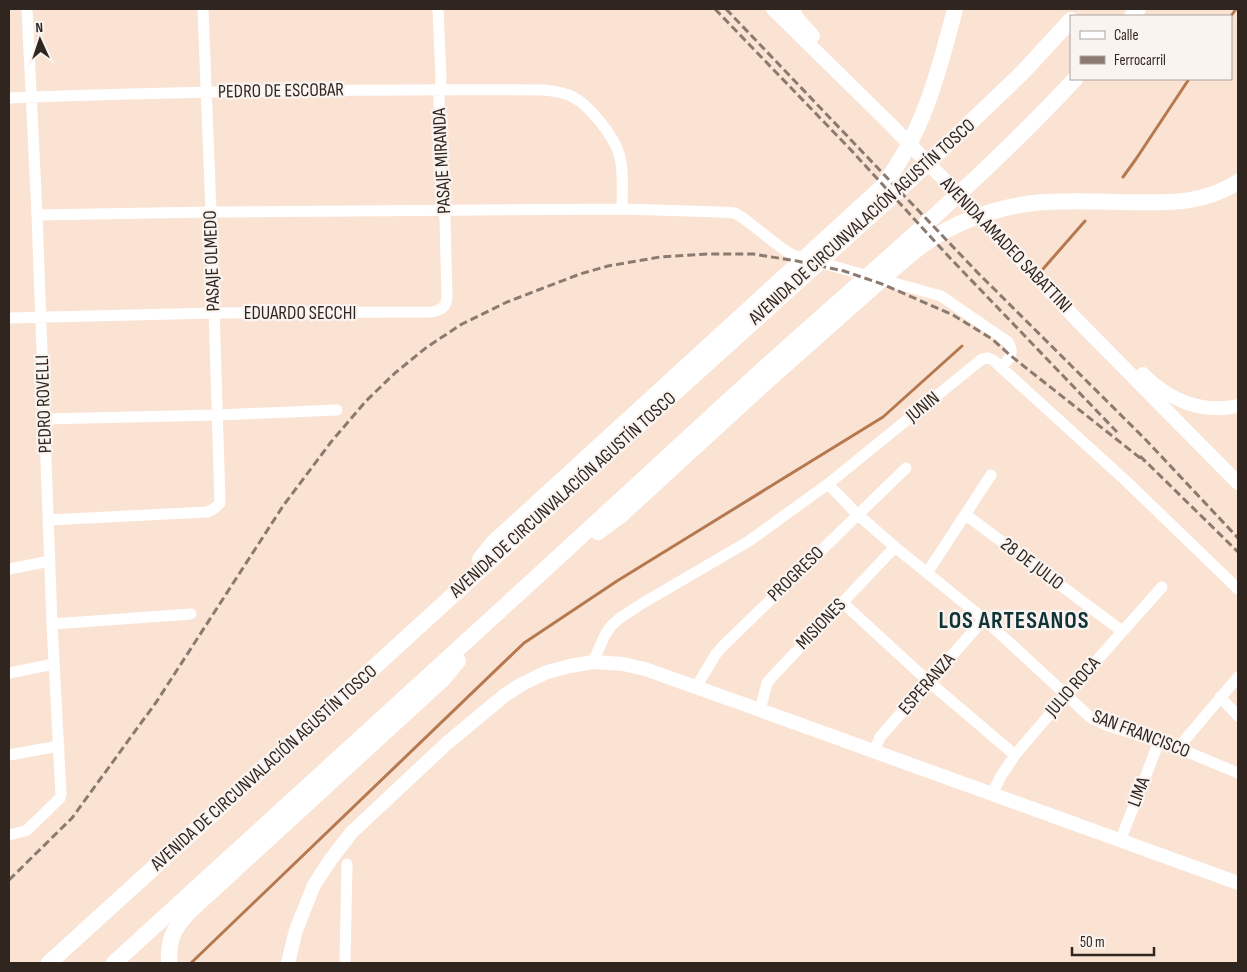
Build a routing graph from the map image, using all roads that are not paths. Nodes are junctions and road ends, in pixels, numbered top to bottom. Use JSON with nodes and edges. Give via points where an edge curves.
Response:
{"nodes":[{"id":1,"x":27,"y":9,"type":"edge"},
{"id":2,"x":203,"y":9,"type":"edge"},
{"id":3,"x":438,"y":9,"type":"edge"},
{"id":4,"x":773,"y":9,"type":"edge"},
{"id":5,"x":792,"y":9,"type":"edge"},
{"id":6,"x":955,"y":9,"type":"edge"},
{"id":7,"x":1070,"y":21,"type":"edge"},
{"id":8,"x":1074,"y":80,"type":"edge"},
{"id":9,"x":440,"y":89,"type":"junction"},
{"id":10,"x":207,"y":93,"type":"junction"},
{"id":11,"x":31,"y":97,"type":"junction"},
{"id":12,"x":9,"y":98,"type":"edge"},
{"id":13,"x":1238,"y":182,"type":"edge"},
{"id":14,"x":968,"y":205,"type":"junction"},
{"id":15,"x":622,"y":208,"type":"junction"},
{"id":16,"x":444,"y":210,"type":"junction"},
{"id":17,"x":211,"y":212,"type":"junction"},
{"id":18,"x":36,"y":215,"type":"junction"},
{"id":19,"x":990,"y":226,"type":"junction"},
{"id":20,"x":771,"y":297,"type":"junction"},
{"id":21,"x":845,"y":304,"type":"junction"},
{"id":22,"x":440,"y":310,"type":"joint"},
{"id":23,"x":214,"y":313,"type":"junction"},
{"id":24,"x":41,"y":317,"type":"junction"},
{"id":25,"x":9,"y":318,"type":"edge"},
{"id":26,"x":1000,"y":367,"type":"junction"},
{"id":27,"x":1238,"y":406,"type":"edge"},
{"id":28,"x":337,"y":410,"type":"dead end"},
{"id":29,"x":217,"y":415,"type":"junction"},
{"id":30,"x":44,"y":419,"type":"junction"},
{"id":31,"x":906,"y":468,"type":"dead end"},
{"id":32,"x":990,"y":475,"type":"dead end"},
{"id":33,"x":828,"y":484,"type":"junction"},
{"id":34,"x":1238,"y":484,"type":"edge"},
{"id":35,"x":857,"y":514,"type":"junction"},
{"id":36,"x":966,"y":515,"type":"junction"},
{"id":37,"x":48,"y":520,"type":"junction"},
{"id":38,"x":896,"y":547,"type":"junction"},
{"id":39,"x":50,"y":561,"type":"junction"},
{"id":40,"x":9,"y":569,"type":"edge"},
{"id":41,"x":927,"y":573,"type":"junction"},
{"id":42,"x":1162,"y":587,"type":"dead end"},
{"id":43,"x":1238,"y":589,"type":"edge"},
{"id":44,"x":842,"y":602,"type":"junction"},
{"id":45,"x":499,"y":611,"type":"junction"},
{"id":46,"x":191,"y":614,"type":"dead end"},
{"id":47,"x":984,"y":619,"type":"junction"},
{"id":48,"x":52,"y":624,"type":"junction"},
{"id":49,"x":1122,"y":632,"type":"junction"},
{"id":50,"x":593,"y":662,"type":"junction"},
{"id":51,"x":54,"y":664,"type":"junction"},
{"id":52,"x":9,"y":673,"type":"edge"},
{"id":53,"x":1238,"y":677,"type":"edge"},
{"id":54,"x":929,"y":682,"type":"junction"},
{"id":55,"x":696,"y":687,"type":"junction"},
{"id":56,"x":1066,"y":695,"type":"junction"},
{"id":57,"x":1220,"y":698,"type":"junction"},
{"id":58,"x":760,"y":710,"type":"junction"},
{"id":59,"x":1238,"y":716,"type":"edge"},
{"id":60,"x":1159,"y":742,"type":"junction"},
{"id":61,"x":59,"y":746,"type":"junction"},
{"id":62,"x":1178,"y":748,"type":"junction"},
{"id":63,"x":874,"y":752,"type":"junction"},
{"id":64,"x":1015,"y":755,"type":"junction"},
{"id":65,"x":9,"y":756,"type":"edge"},
{"id":66,"x":1238,"y":774,"type":"edge"},
{"id":67,"x":992,"y":794,"type":"junction"},
{"id":68,"x":9,"y":835,"type":"edge"},
{"id":69,"x":1120,"y":841,"type":"junction"},
{"id":70,"x":347,"y":864,"type":"dead end"},
{"id":71,"x":1238,"y":883,"type":"edge"},
{"id":72,"x":49,"y":963,"type":"edge"},
{"id":73,"x":114,"y":963,"type":"edge"},
{"id":74,"x":169,"y":963,"type":"edge"},
{"id":75,"x":288,"y":963,"type":"edge"},
{"id":76,"x":345,"y":963,"type":"edge"}],
"edges":[{"from":1,"to":11,"type":"street","name":"PEDRO ROVELLI"},
{"from":2,"to":10,"type":"street","name":"PASAJE OLMEDO"},
{"from":3,"to":9,"type":"street","name":"PASAJE MIRANDA"},
{"from":4,"to":14,"type":"main road","name":"AVENIDA AMADEO SABATTINI"},
{"from":5,"to":14,"type":"main road","via":[[804,27],[905,128]]},
{"from":6,"to":20,"type":"highway","via":[[933,88],[906,152],[880,189]]},
{"from":7,"to":20,"type":"highway","name":"AVENIDA DE CIRCUNVALACIÓN AGUSTÍN TOSCO","via":[[1021,74],[909,181]]},
{"from":8,"to":21,"type":"highway"},
{"from":9,"to":10,"type":"street","name":"PEDRO DE ESCOBAR"},
{"from":9,"to":15,"type":"street","name":"PEDRO DE ESCOBAR","via":[[543,90],[566,94],[580,101],[599,120],[618,149]]},
{"from":9,"to":16,"type":"street","name":"PASAJE MIRANDA"},
{"from":10,"to":11,"type":"street","name":"PEDRO DE ESCOBAR"},
{"from":10,"to":17,"type":"street","name":"PASAJE OLMEDO"},
{"from":11,"to":12,"type":"street","name":"PEDRO DE ESCOBAR"},
{"from":11,"to":18,"type":"street","name":"PEDRO ROVELLI"},
{"from":13,"to":21,"type":"highway","via":[[1216,194],[1188,201],[1032,203],[985,214],[936,236]]},
{"from":14,"to":19,"type":"main road","name":"AVENIDA AMADEO SABATTINI"},
{"from":15,"to":16,"type":"street"},
{"from":15,"to":26,"type":"street","via":[[735,214],[793,255],[941,296],[1008,342],[1011,356]]},
{"from":16,"to":17,"type":"street"},
{"from":16,"to":22,"type":"street","name":"PASAJE MIRANDA","via":[[447,298]]},
{"from":17,"to":18,"type":"street"},
{"from":17,"to":23,"type":"street","name":"PASAJE OLMEDO"},
{"from":18,"to":24,"type":"street","name":"PEDRO ROVELLI"},
{"from":19,"to":27,"type":"main road","via":[[1054,282],[1158,388],[1193,406]]},
{"from":19,"to":34,"type":"main road","name":"AVENIDA AMADEO SABATTINI"},
{"from":20,"to":72,"type":"highway","name":"AVENIDA DE CIRCUNVALACIÓN AGUSTÍN TOSCO","via":[[493,543],[442,605]]},
{"from":21,"to":45,"type":"highway"},
{"from":22,"to":23,"type":"street","name":"EDUARDO SECCHI"},
{"from":23,"to":24,"type":"street","name":"EDUARDO SECCHI"},
{"from":23,"to":29,"type":"street","name":"PASAJE OLMEDO"},
{"from":24,"to":25,"type":"street","name":"EDUARDO SECCHI"},
{"from":24,"to":30,"type":"street","name":"PEDRO ROVELLI"},
{"from":26,"to":33,"type":"street","name":"JUNIN","via":[[993,360],[982,359]]},
{"from":26,"to":43,"type":"street","name":"JUNIN"},
{"from":28,"to":29,"type":"street"},
{"from":29,"to":30,"type":"street"},
{"from":29,"to":37,"type":"street","name":"PASAJE OLMEDO","via":[[220,497],[217,507],[207,512]]},
{"from":30,"to":37,"type":"street","name":"PEDRO ROVELLI"},
{"from":31,"to":35,"type":"street","name":"PROGRESO"},
{"from":32,"to":36,"type":"street"},
{"from":33,"to":35,"type":"street","name":"SAN FRANCISCO"},
{"from":33,"to":50,"type":"street","name":"JUNIN","via":[[749,541],[620,618],[604,637]]},
{"from":35,"to":38,"type":"street","name":"SAN FRANCISCO"},
{"from":35,"to":55,"type":"street","name":"PROGRESO","via":[[722,647]]},
{"from":36,"to":41,"type":"street"},
{"from":36,"to":49,"type":"street","name":"28 DE JULIO"},
{"from":37,"to":39,"type":"street","name":"PEDRO ROVELLI"},
{"from":38,"to":41,"type":"street","name":"SAN FRANCISCO"},
{"from":38,"to":44,"type":"street","name":"MISIONES"},
{"from":39,"to":40,"type":"street"},
{"from":39,"to":48,"type":"street","name":"PEDRO ROVELLI"},
{"from":41,"to":47,"type":"street","name":"SAN FRANCISCO"},
{"from":42,"to":49,"type":"street","name":"JULIO ROCA"},
{"from":44,"to":54,"type":"street"},
{"from":44,"to":58,"type":"street","name":"MISIONES","via":[[767,683]]},
{"from":45,"to":73,"type":"highway"},
{"from":45,"to":74,"type":"highway","via":[[444,678],[184,918],[173,933]]},
{"from":46,"to":48,"type":"street"},
{"from":47,"to":54,"type":"street","name":"ESPERANZA"},
{"from":47,"to":56,"type":"street","name":"SAN FRANCISCO"},
{"from":48,"to":51,"type":"street","name":"PEDRO ROVELLI"},
{"from":49,"to":56,"type":"street","name":"JULIO ROCA"},
{"from":50,"to":55,"type":"main road","via":[[645,669]]},
{"from":50,"to":75,"type":"main road","via":[[547,672],[505,695],[446,744],[352,832],[314,885],[296,930]]},
{"from":51,"to":52,"type":"street"},
{"from":51,"to":61,"type":"street","name":"PEDRO ROVELLI"},
{"from":53,"to":57,"type":"street"},
{"from":54,"to":63,"type":"street","name":"ESPERANZA","via":[[880,737]]},
{"from":54,"to":64,"type":"street"},
{"from":55,"to":58,"type":"main road"},
{"from":56,"to":60,"type":"street","name":"SAN FRANCISCO","via":[[1091,718]]},
{"from":56,"to":64,"type":"street","name":"JULIO ROCA"},
{"from":57,"to":59,"type":"street"},
{"from":57,"to":62,"type":"street"},
{"from":58,"to":63,"type":"main road"},
{"from":60,"to":62,"type":"street","name":"SAN FRANCISCO"},
{"from":60,"to":69,"type":"street","name":"LIMA"},
{"from":61,"to":65,"type":"street"},
{"from":61,"to":68,"type":"street","name":"PEDRO ROVELLI","via":[[60,798],[27,830]]},
{"from":62,"to":66,"type":"street","name":"SAN FRANCISCO"},
{"from":63,"to":67,"type":"main road"},
{"from":64,"to":67,"type":"street","name":"JULIO ROCA"},
{"from":67,"to":69,"type":"main road"},
{"from":69,"to":71,"type":"main road"},
{"from":70,"to":76,"type":"street"}]}
